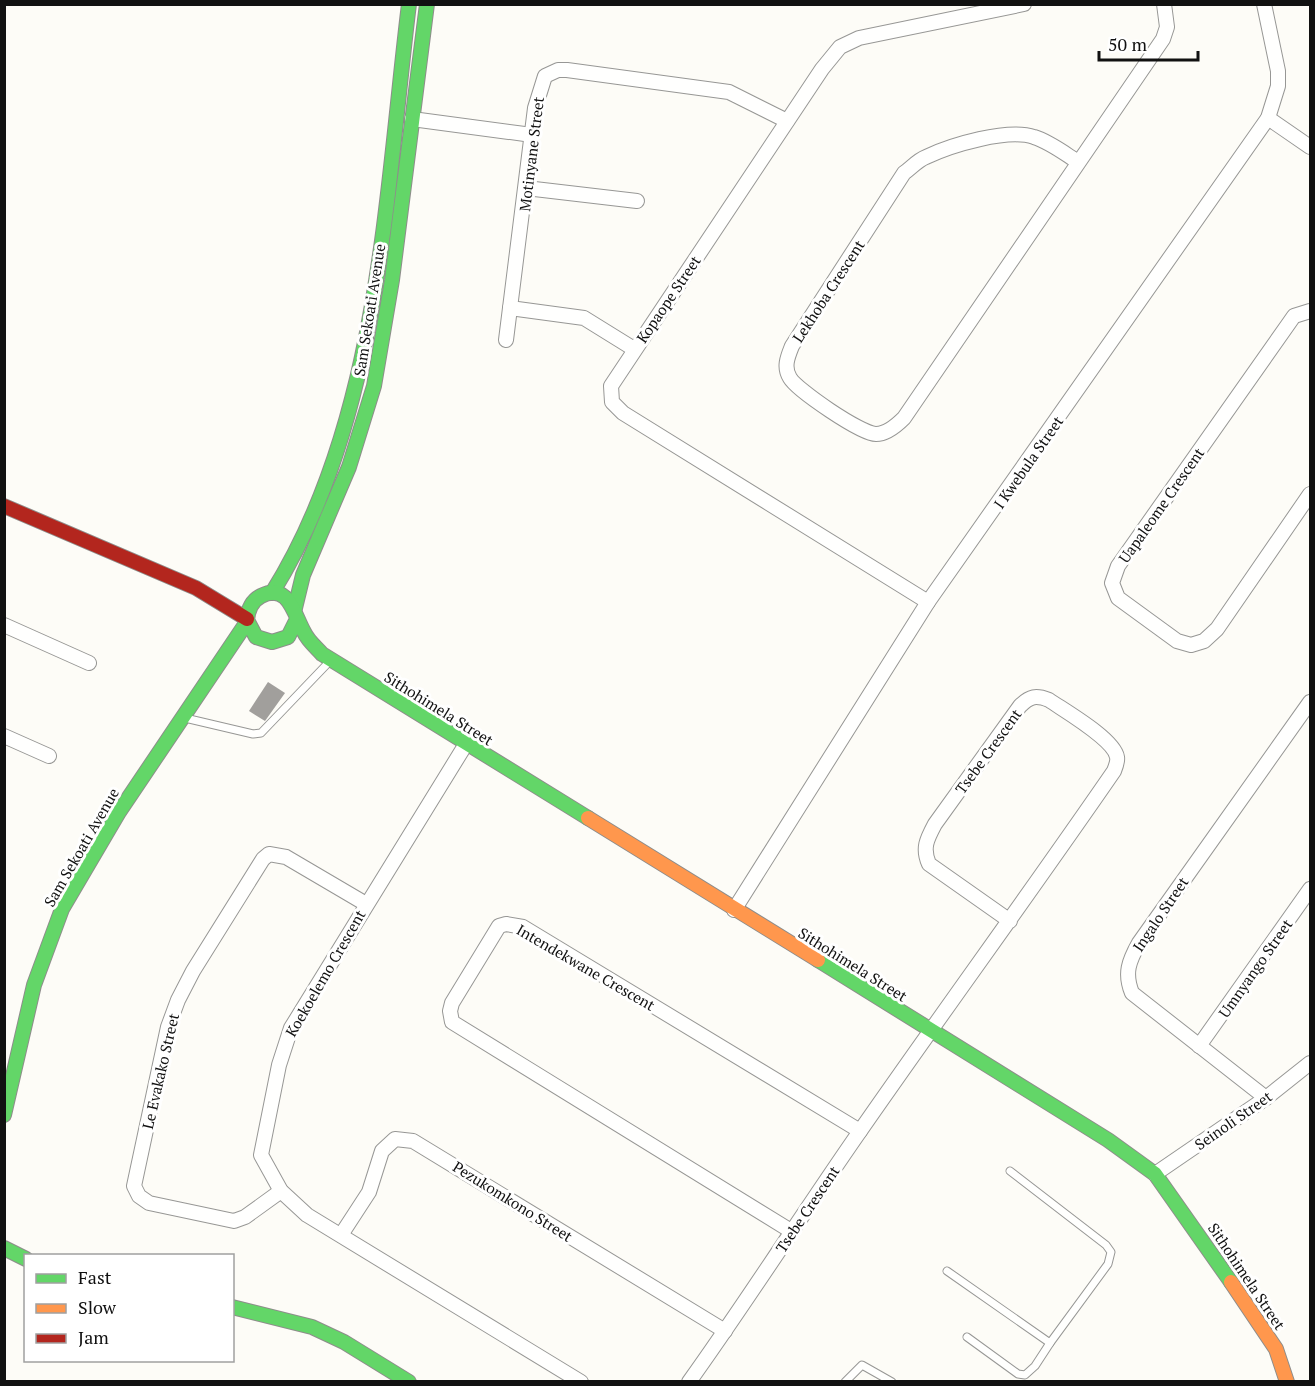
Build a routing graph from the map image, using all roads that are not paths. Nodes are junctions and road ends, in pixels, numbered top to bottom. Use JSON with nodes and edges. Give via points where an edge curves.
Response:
{"nodes":[{"id":1,"x":409,"y":4,"type":"edge"},
{"id":2,"x":427,"y":4,"type":"edge"},
{"id":3,"x":1024,"y":4,"type":"edge"},
{"id":4,"x":1164,"y":4,"type":"edge"},
{"id":5,"x":1264,"y":4,"type":"edge"},
{"id":6,"x":1268,"y":118,"type":"junction"},
{"id":7,"x":412,"y":119,"type":"junction"},
{"id":8,"x":787,"y":121,"type":"junction"},
{"id":9,"x":532,"y":135,"type":"junction"},
{"id":10,"x":1311,"y":147,"type":"edge"},
{"id":11,"x":1078,"y":162,"type":"junction"},
{"id":12,"x":526,"y":188,"type":"junction"},
{"id":13,"x":637,"y":201,"type":"dead end"},
{"id":14,"x":510,"y":308,"type":"junction"},
{"id":15,"x":1311,"y":311,"type":"edge"},
{"id":16,"x":506,"y":340,"type":"dead end"},
{"id":17,"x":634,"y":349,"type":"junction"},
{"id":18,"x":1311,"y":494,"type":"edge"},
{"id":19,"x":4,"y":506,"type":"edge"},
{"id":20,"x":196,"y":588,"type":"junction"},
{"id":21,"x":272,"y":593,"type":"junction"},
{"id":22,"x":258,"y":597,"type":"junction"},
{"id":23,"x":928,"y":602,"type":"junction"},
{"id":24,"x":296,"y":614,"type":"junction"},
{"id":25,"x":247,"y":621,"type":"junction"},
{"id":26,"x":4,"y":625,"type":"edge"},
{"id":27,"x":261,"y":640,"type":"junction"},
{"id":28,"x":279,"y":642,"type":"junction"},
{"id":29,"x":228,"y":653,"type":"junction"},
{"id":30,"x":326,"y":657,"type":"junction"},
{"id":31,"x":89,"y":663,"type":"dead end"},
{"id":32,"x":1311,"y":702,"type":"edge"},
{"id":33,"x":183,"y":717,"type":"junction"},
{"id":34,"x":4,"y":736,"type":"edge"},
{"id":35,"x":466,"y":744,"type":"junction"},
{"id":36,"x":49,"y":756,"type":"dead end"},
{"id":37,"x":1311,"y":889,"type":"edge"},
{"id":38,"x":366,"y":904,"type":"junction"},
{"id":39,"x":734,"y":910,"type":"junction"},
{"id":40,"x":1010,"y":921,"type":"junction"},
{"id":41,"x":932,"y":1032,"type":"junction"},
{"id":42,"x":1199,"y":1046,"type":"junction"},
{"id":43,"x":1311,"y":1063,"type":"edge"},
{"id":44,"x":1266,"y":1098,"type":"junction"},
{"id":45,"x":4,"y":1115,"type":"edge"},
{"id":46,"x":860,"y":1131,"type":"junction"},
{"id":47,"x":1010,"y":1171,"type":"dead end"},
{"id":48,"x":1155,"y":1174,"type":"junction"},
{"id":49,"x":281,"y":1191,"type":"junction"},
{"id":50,"x":791,"y":1231,"type":"junction"},
{"id":51,"x":341,"y":1235,"type":"junction"},
{"id":52,"x":4,"y":1248,"type":"edge"},
{"id":53,"x":24,"y":1258,"type":"edge"},
{"id":54,"x":4,"y":1263,"type":"edge"},
{"id":55,"x":24,"y":1265,"type":"edge"},
{"id":56,"x":947,"y":1271,"type":"dead end"},
{"id":57,"x":234,"y":1308,"type":"edge"},
{"id":58,"x":725,"y":1331,"type":"junction"},
{"id":59,"x":967,"y":1337,"type":"dead end"},
{"id":60,"x":1050,"y":1343,"type":"junction"},
{"id":61,"x":410,"y":1382,"type":"edge"},
{"id":62,"x":581,"y":1382,"type":"edge"},
{"id":63,"x":689,"y":1382,"type":"edge"},
{"id":64,"x":845,"y":1382,"type":"edge"},
{"id":65,"x":892,"y":1382,"type":"edge"},
{"id":66,"x":1287,"y":1382,"type":"edge"}],
"edges":[{"from":1,"to":21,"type":"street","name":"Sam Sekoati Avenue","via":[[363,357],[316,507]]},
{"from":2,"to":7,"type":"street","name":"Sam Sekoati Avenue"},
{"from":3,"to":8,"type":"street","name":"Kopaope Street","via":[[860,38],[840,47]]},
{"from":4,"to":11,"type":"street","name":"Lekhoba Crescent","via":[[1167,27],[1163,39]]},
{"from":5,"to":6,"type":"street","name":"I Kwebula Street","via":[[1278,71],[1278,86]]},
{"from":6,"to":10,"type":"street"},
{"from":6,"to":23,"type":"street","name":"I Kwebula Street"},
{"from":7,"to":9,"type":"street"},
{"from":7,"to":24,"type":"street","name":"Sam Sekoati Avenue","via":[[374,386],[349,467],[303,575]]},
{"from":8,"to":9,"type":"street","name":"Motinyane Street","via":[[729,92],[558,69],[545,76],[540,85]]},
{"from":8,"to":17,"type":"street","name":"Kopaope Street"},
{"from":9,"to":12,"type":"street","name":"Motinyane Street"},
{"from":11,"to":11,"type":"street","name":"Lekhoba Crescent","via":[[896,426],[876,434],[863,430],[798,388],[788,376],[786,362],[792,346],[904,173],[924,158],[946,149],[1018,134],[1049,144]]},
{"from":12,"to":13,"type":"street"},
{"from":12,"to":14,"type":"street","name":"Motinyane Street"},
{"from":14,"to":16,"type":"street","name":"Motinyane Street"},
{"from":14,"to":17,"type":"street","via":[[584,318]]},
{"from":15,"to":18,"type":"street","name":"Uapaleome Crescent","via":[[1294,316],[1118,566],[1112,583],[1118,598],[1177,641],[1191,645],[1204,641],[1217,629]]},
{"from":17,"to":23,"type":"street","name":"Kopaope Street","via":[[611,386],[612,402],[622,413]]},
{"from":19,"to":20,"type":"street"},
{"from":20,"to":22,"type":"street"},
{"from":20,"to":25,"type":"street"},
{"from":21,"to":22,"type":"street"},
{"from":21,"to":24,"type":"street","via":[[288,598]]},
{"from":22,"to":25,"type":"street"},
{"from":23,"to":39,"type":"street","name":"I Kwebula Street"},
{"from":24,"to":28,"type":"street","via":[[292,633]]},
{"from":24,"to":30,"type":"street","name":"Sithohimela Street","via":[[304,634]]},
{"from":25,"to":27,"type":"street","via":[[252,633]]},
{"from":25,"to":29,"type":"street","name":"Sam Sekoati Avenue"},
{"from":26,"to":31,"type":"street"},
{"from":27,"to":28,"type":"street"},
{"from":27,"to":29,"type":"street"},
{"from":28,"to":30,"type":"street","name":"Sithohimela Street"},
{"from":29,"to":33,"type":"street","name":"Sam Sekoati Avenue"},
{"from":30,"to":33,"type":"lane","via":[[261,733]]},
{"from":30,"to":35,"type":"street","name":"Sithohimela Street"},
{"from":32,"to":42,"type":"street","name":"Ingalo Street","via":[[1128,962],[1126,978],[1132,993]]},
{"from":33,"to":45,"type":"street","name":"Sam Sekoati Avenue","via":[[119,812],[62,909],[34,985]]},
{"from":34,"to":36,"type":"street"},
{"from":35,"to":38,"type":"street","name":"Koekoelemo Crescent"},
{"from":35,"to":39,"type":"street","name":"Sithohimela Street"},
{"from":37,"to":42,"type":"street","name":"Umnyango Street"},
{"from":38,"to":49,"type":"street","name":"Koekoelemo Crescent","via":[[298,1015],[283,1047],[260,1152]]},
{"from":38,"to":49,"type":"street","name":"Le Evakako Street","via":[[286,857],[269,854],[189,977],[168,1027],[134,1186],[139,1196],[155,1205],[234,1221]]},
{"from":39,"to":41,"type":"street","name":"Sithohimela Street"},
{"from":40,"to":40,"type":"street","name":"Tsebe Crescent","via":[[930,864],[924,853],[935,824],[1020,706],[1028,698],[1039,696],[1106,740],[1118,759],[1114,771]]},
{"from":40,"to":41,"type":"street","name":"Tsebe Crescent"},
{"from":41,"to":46,"type":"street","name":"Tsebe Crescent"},
{"from":41,"to":48,"type":"street","name":"Sithohimela Street","via":[[1108,1140]]},
{"from":42,"to":44,"type":"street","name":"Ingalo Street"},
{"from":43,"to":44,"type":"street","name":"Seinoli Street"},
{"from":44,"to":48,"type":"street","name":"Seinoli Street"},
{"from":46,"to":50,"type":"street","name":"Tsebe Crescent"},
{"from":46,"to":50,"type":"street","name":"Intendekwane Crescent","via":[[523,927],[499,926],[452,1003],[452,1022]]},
{"from":47,"to":60,"type":"lane","via":[[1098,1237],[1111,1252],[1108,1264]]},
{"from":48,"to":66,"type":"street","name":"Sithohimela Street","via":[[1264,1329],[1276,1349]]},
{"from":49,"to":51,"type":"street","name":"Koekoelemo Crescent","via":[[298,1209]]},
{"from":50,"to":58,"type":"street","name":"Tsebe Crescent"},
{"from":51,"to":58,"type":"street","name":"Pezukomkono Street","via":[[369,1192],[383,1149],[395,1139],[413,1141]]},
{"from":51,"to":62,"type":"street","name":"Koekoelemo Crescent"},
{"from":52,"to":53,"type":"street"},
{"from":54,"to":55,"type":"street"},
{"from":56,"to":60,"type":"lane"},
{"from":57,"to":61,"type":"street","via":[[320,1330]]},
{"from":58,"to":63,"type":"street","name":"Tsebe Crescent"},
{"from":59,"to":60,"type":"lane","via":[[1025,1375]]},
{"from":64,"to":65,"type":"lane","via":[[862,1365]]}]}
